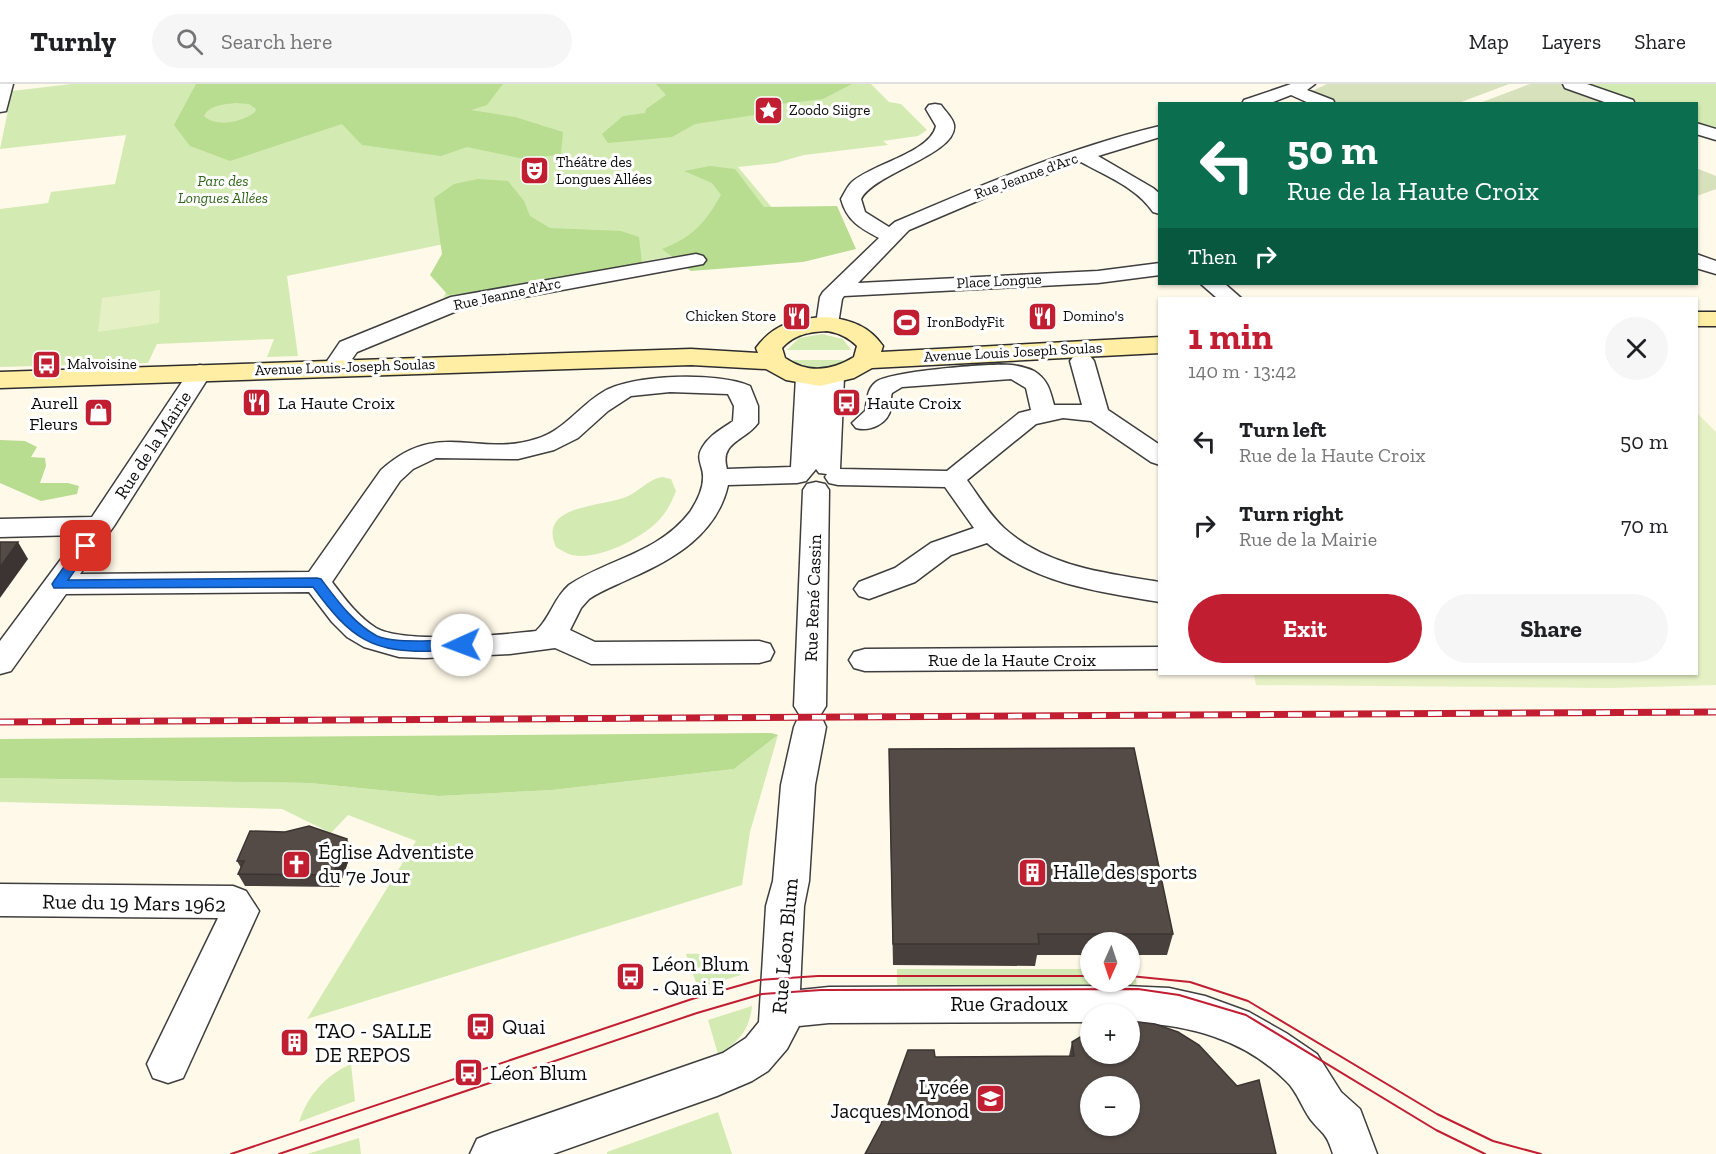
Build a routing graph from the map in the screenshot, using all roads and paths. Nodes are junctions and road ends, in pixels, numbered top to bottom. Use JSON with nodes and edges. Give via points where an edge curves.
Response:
{"nodes":[{"id":1,"x":5,"y":84,"type":"edge"},
{"id":2,"x":1571,"y":84,"type":"edge"},
{"id":3,"x":1300,"y":87,"type":"edge"},
{"id":4,"x":1256,"y":102,"type":"edge"},
{"id":5,"x":1324,"y":102,"type":"edge"},
{"id":6,"x":1621,"y":102,"type":"edge"},
{"id":7,"x":0,"y":107,"type":"edge"},
{"id":8,"x":935,"y":109,"type":"dead end"},
{"id":9,"x":1698,"y":129,"type":"edge"},
{"id":10,"x":1158,"y":132,"type":"edge"},
{"id":11,"x":1716,"y":135,"type":"edge"},
{"id":12,"x":1082,"y":155,"type":"junction"},
{"id":13,"x":1158,"y":204,"type":"edge"},
{"id":14,"x":893,"y":233,"type":"junction"},
{"id":15,"x":696,"y":260,"type":"dead end"},
{"id":16,"x":1698,"y":261,"type":"edge"},
{"id":17,"x":1716,"y":268,"type":"edge"},
{"id":18,"x":1158,"y":269,"type":"edge"},
{"id":19,"x":1213,"y":285,"type":"edge"},
{"id":20,"x":838,"y":290,"type":"junction"},
{"id":21,"x":1229,"y":297,"type":"edge"},
{"id":22,"x":1716,"y":319,"type":"edge"},
{"id":23,"x":1698,"y":320,"type":"edge"},
{"id":24,"x":827,"y":324,"type":"junction"},
{"id":25,"x":1158,"y":336,"type":"edge"},
{"id":26,"x":1158,"y":345,"type":"edge"},
{"id":27,"x":868,"y":353,"type":"junction"},
{"id":28,"x":771,"y":355,"type":"junction"},
{"id":29,"x":1082,"y":361,"type":"dead end"},
{"id":30,"x":335,"y":367,"type":"junction"},
{"id":31,"x":200,"y":372,"type":"junction"},
{"id":32,"x":820,"y":377,"type":"junction"},
{"id":33,"x":0,"y":380,"type":"edge"},
{"id":34,"x":1044,"y":413,"type":"junction"},
{"id":35,"x":1097,"y":414,"type":"junction"},
{"id":36,"x":865,"y":423,"type":"dead end"},
{"id":37,"x":1158,"y":456,"type":"edge"},
{"id":38,"x":817,"y":476,"type":"junction"},
{"id":39,"x":717,"y":477,"type":"junction"},
{"id":40,"x":953,"y":479,"type":"junction"},
{"id":41,"x":100,"y":526,"type":"junction"},
{"id":42,"x":0,"y":528,"type":"edge"},
{"id":43,"x":992,"y":532,"type":"junction"},
{"id":44,"x":317,"y":582,"type":"junction"},
{"id":45,"x":58,"y":584,"type":"junction"},
{"id":46,"x":869,"y":589,"type":"dead end"},
{"id":47,"x":1158,"y":592,"type":"edge"},
{"id":48,"x":553,"y":634,"type":"junction"},
{"id":49,"x":759,"y":652,"type":"dead end"},
{"id":50,"x":1158,"y":658,"type":"edge"},
{"id":51,"x":865,"y":660,"type":"dead end"},
{"id":52,"x":0,"y":663,"type":"edge"},
{"id":53,"x":810,"y":716,"type":"joint"},
{"id":54,"x":0,"y":900,"type":"edge"},
{"id":55,"x":774,"y":1026,"type":"junction"},
{"id":56,"x":168,"y":1064,"type":"dead end"},
{"id":57,"x":1350,"y":1139,"type":"edge"},
{"id":58,"x":492,"y":1154,"type":"edge"}],
"edges":[{"from":1,"to":7,"type":"street"},
{"from":2,"to":6,"type":"street"},
{"from":3,"to":4,"type":"street"},
{"from":3,"to":5,"type":"street"},
{"from":8,"to":14,"type":"street","via":[[945,129],[941,140],[926,151],[880,171],[859,186],[854,195],[855,213]]},
{"from":9,"to":11,"type":"street"},
{"from":10,"to":12,"type":"street","name":"Rue Jeanne d'Arc"},
{"from":12,"to":13,"type":"street","via":[[1143,189]]},
{"from":12,"to":14,"type":"street","name":"Rue Jeanne d'Arc","via":[[989,189]]},
{"from":14,"to":20,"type":"street"},
{"from":15,"to":30,"type":"street","name":"Rue Jeanne d'Arc","via":[[459,302],[348,347]]},
{"from":16,"to":17,"type":"street"},
{"from":18,"to":20,"type":"street","name":"Place Longue","via":[[1098,277]]},
{"from":19,"to":21,"type":"street"},
{"from":20,"to":24,"type":"street","via":[[828,304]]},
{"from":22,"to":23,"type":"main road"},
{"from":24,"to":27,"type":"main road","via":[[857,332]]},
{"from":24,"to":28,"type":"main road","via":[[780,334]]},
{"from":25,"to":27,"type":"main road","name":"Avenue Louis Joseph Soulas","via":[[910,347]]},
{"from":26,"to":27,"type":"main road","name":"Avenue Louis Joseph Soulas"},
{"from":27,"to":32,"type":"main road","via":[[853,370]]},
{"from":28,"to":30,"type":"main road","name":"Avenue Louis-Joseph Soulas"},
{"from":28,"to":32,"type":"main road","via":[[784,370]]},
{"from":29,"to":35,"type":"street"},
{"from":30,"to":31,"type":"main road","name":"Avenue Louis-Joseph Soulas"},
{"from":31,"to":33,"type":"main road","name":"Avenue Louis-Joseph Soulas"},
{"from":31,"to":41,"type":"street","name":"Rue de la Mairie"},
{"from":32,"to":38,"type":"street","name":"Rue René Cassin"},
{"from":34,"to":35,"type":"street"},
{"from":34,"to":36,"type":"street","via":[[1037,386],[1024,375],[1011,372],[891,383],[878,396],[876,414]]},
{"from":34,"to":40,"type":"street","via":[[1028,418]]},
{"from":35,"to":37,"type":"street"},
{"from":38,"to":39,"type":"street"},
{"from":38,"to":40,"type":"street"},
{"from":38,"to":53,"type":"street","name":"Rue René Cassin"},
{"from":39,"to":44,"type":"street","via":[[710,463],[711,453],[745,423],[746,406],[741,392],[732,387],[638,386],[622,390],[548,444],[519,451],[437,449],[400,464]]},
{"from":39,"to":48,"type":"street","via":[[709,505],[685,536],[649,559],[576,594]]},
{"from":40,"to":43,"type":"street"},
{"from":41,"to":42,"type":"street"},
{"from":41,"to":45,"type":"street","name":"Rue de la Mairie"},
{"from":43,"to":46,"type":"street","via":[[941,549],[905,575]]},
{"from":43,"to":47,"type":"street","via":[[1006,545],[1044,566],[1088,580]]},
{"from":44,"to":45,"type":"street"},
{"from":44,"to":48,"type":"street","via":[[336,609],[360,631],[393,645],[533,642]]},
{"from":45,"to":52,"type":"street","name":"Rue de la Mairie"},
{"from":48,"to":49,"type":"street","via":[[591,653]]},
{"from":50,"to":51,"type":"street","name":"Rue de la Haute Croix"},
{"from":53,"to":55,"type":"street","name":"Rue Léon Blum","via":[[798,785]]},
{"from":54,"to":56,"type":"street","name":"Rue du 19 Mars 1962","via":[[233,902],[240,911]]},
{"from":55,"to":57,"type":"street","name":"Rue Gradoux","via":[[829,1005],[1125,1004],[1177,1008],[1235,1025],[1302,1068]]},
{"from":55,"to":58,"type":"street","via":[[749,1063]]}]}
